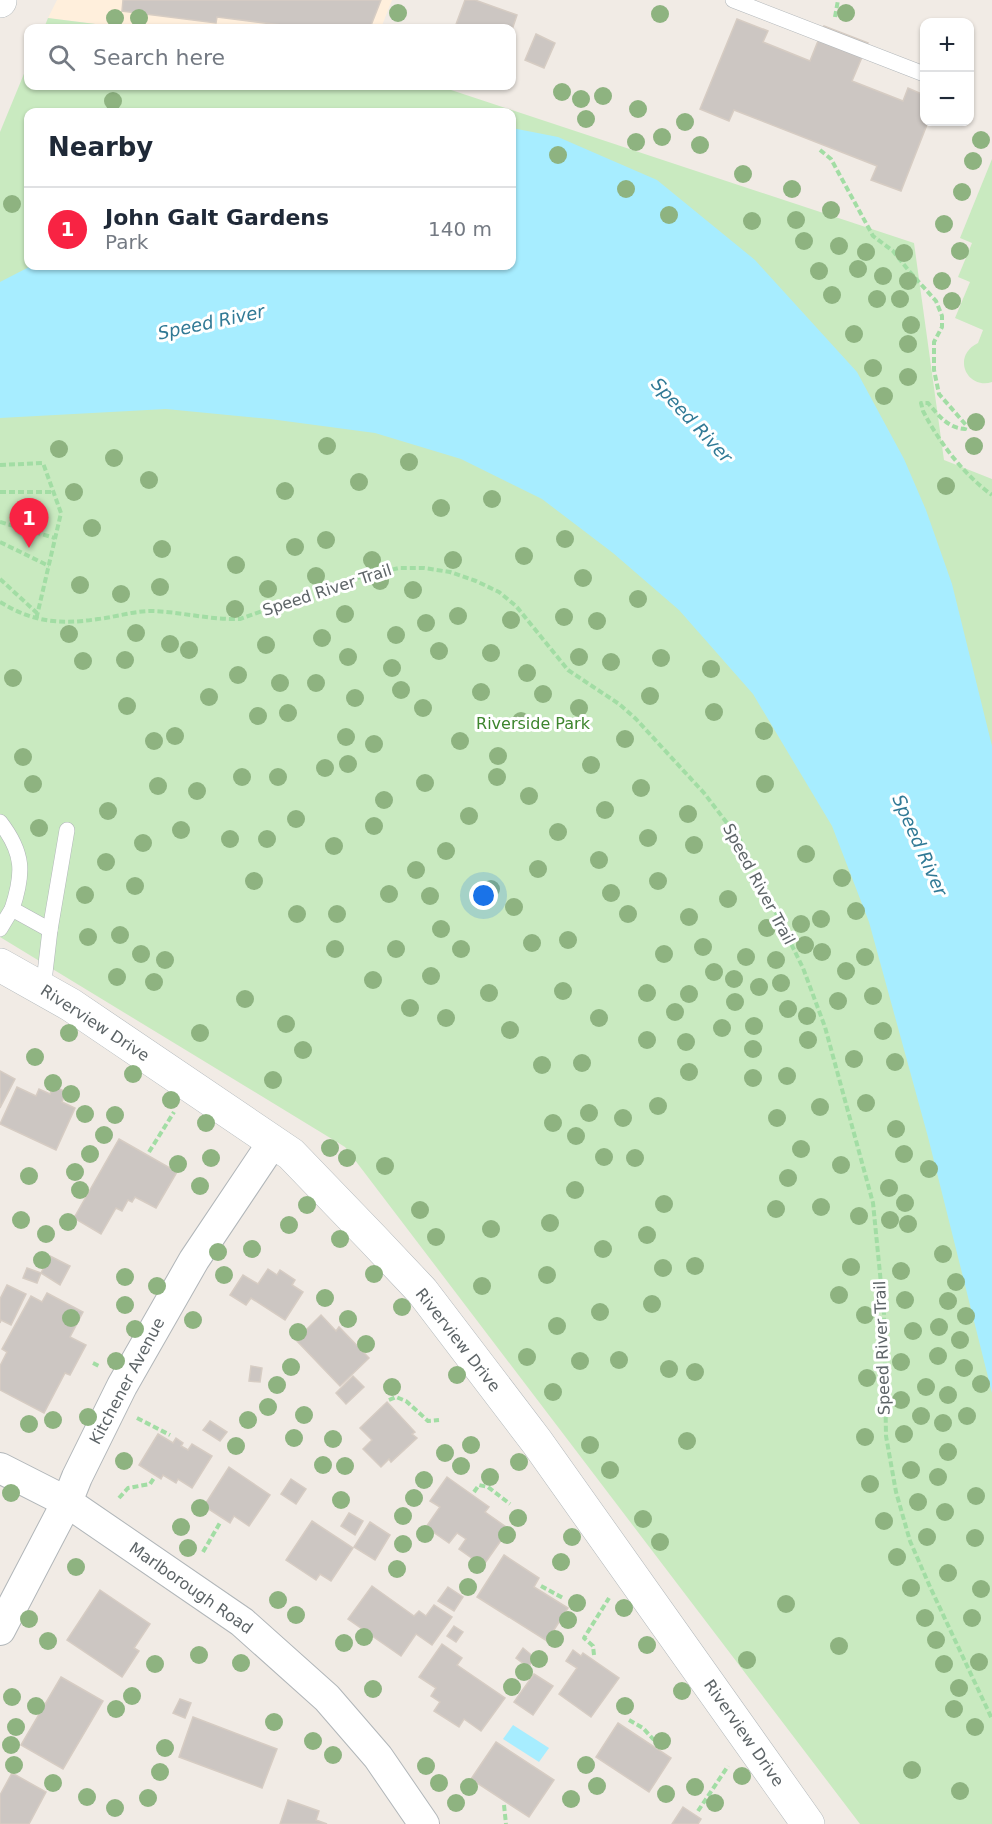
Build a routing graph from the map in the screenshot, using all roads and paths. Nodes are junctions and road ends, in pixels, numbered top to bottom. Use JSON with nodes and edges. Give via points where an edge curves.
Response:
{"nodes":[{"id":1,"x":733,"y":0,"type":"edge"},
{"id":2,"x":920,"y":72,"type":"edge"},
{"id":3,"x":820,"y":150,"type":"dead end"},
{"id":4,"x":0,"y":465,"type":"edge"},
{"id":5,"x":0,"y":492,"type":"edge"},
{"id":6,"x":54,"y":492,"type":"junction"},
{"id":7,"x":992,"y":495,"type":"edge"},
{"id":8,"x":0,"y":522,"type":"edge"},
{"id":9,"x":55,"y":538,"type":"junction"},
{"id":10,"x":0,"y":542,"type":"edge"},
{"id":11,"x":49,"y":566,"type":"junction"},
{"id":12,"x":0,"y":579,"type":"edge"},
{"id":13,"x":0,"y":602,"type":"edge"},
{"id":14,"x":38,"y":613,"type":"junction"},
{"id":15,"x":36,"y":620,"type":"junction"},
{"id":16,"x":0,"y":822,"type":"edge"},
{"id":17,"x":67,"y":830,"type":"dead end"},
{"id":18,"x":12,"y":909,"type":"junction"},
{"id":19,"x":0,"y":929,"type":"edge"},
{"id":20,"x":50,"y":930,"type":"junction"},
{"id":21,"x":0,"y":965,"type":"edge"},
{"id":22,"x":43,"y":990,"type":"junction"},
{"id":23,"x":175,"y":1111,"type":"dead end"},
{"id":24,"x":273,"y":1142,"type":"junction"},
{"id":25,"x":149,"y":1152,"type":"dead end"},
{"id":26,"x":389,"y":1400,"type":"dead end"},
{"id":27,"x":134,"y":1416,"type":"dead end"},
{"id":28,"x":439,"y":1420,"type":"dead end"},
{"id":29,"x":170,"y":1435,"type":"dead end"},
{"id":30,"x":0,"y":1468,"type":"edge"},
{"id":31,"x":154,"y":1478,"type":"dead end"},
{"id":32,"x":474,"y":1492,"type":"dead end"},
{"id":33,"x":119,"y":1498,"type":"dead end"},
{"id":34,"x":67,"y":1502,"type":"junction"},
{"id":35,"x":510,"y":1504,"type":"dead end"},
{"id":36,"x":221,"y":1521,"type":"dead end"},
{"id":37,"x":202,"y":1552,"type":"dead end"},
{"id":38,"x":541,"y":1586,"type":"dead end"},
{"id":39,"x":563,"y":1598,"type":"dead end"},
{"id":40,"x":609,"y":1598,"type":"dead end"},
{"id":41,"x":0,"y":1630,"type":"edge"},
{"id":42,"x":594,"y":1655,"type":"dead end"},
{"id":43,"x":992,"y":1719,"type":"edge"},
{"id":44,"x":629,"y":1720,"type":"dead end"},
{"id":45,"x":654,"y":1740,"type":"dead end"},
{"id":46,"x":728,"y":1767,"type":"dead end"},
{"id":47,"x":504,"y":1805,"type":"dead end"},
{"id":48,"x":698,"y":1811,"type":"dead end"},
{"id":49,"x":424,"y":1824,"type":"edge"},
{"id":50,"x":506,"y":1824,"type":"edge"},
{"id":51,"x":808,"y":1824,"type":"edge"}],
"edges":[{"from":1,"to":2,"type":"lane"},
{"from":3,"to":7,"type":"path","via":[[831,159],[873,236],[893,251],[936,301],[942,316],[942,327],[934,342],[939,394],[966,425],[965,429],[954,428],[928,403],[921,403],[923,411],[951,454]]},
{"from":4,"to":6,"type":"path","via":[[43,463]]},
{"from":5,"to":6,"type":"path"},
{"from":6,"to":9,"type":"path","via":[[61,513]]},
{"from":8,"to":9,"type":"path"},
{"from":9,"to":11,"type":"path"},
{"from":10,"to":11,"type":"path"},
{"from":11,"to":14,"type":"path"},
{"from":12,"to":14,"type":"path"},
{"from":13,"to":15,"type":"path","name":"Speed River Trail"},
{"from":14,"to":15,"type":"path"},
{"from":15,"to":43,"type":"path","name":"Speed River Trail","via":[[98,620],[152,611],[240,619],[353,579],[399,568],[450,572],[499,592],[516,606],[568,670],[620,704],[704,793],[740,840],[803,968],[825,1027],[873,1203],[884,1314],[886,1436],[896,1492],[910,1541]]},
{"from":16,"to":18,"type":"lane","via":[[20,857],[20,885]]},
{"from":17,"to":20,"type":"lane"},
{"from":18,"to":19,"type":"lane"},
{"from":18,"to":20,"type":"lane"},
{"from":20,"to":22,"type":"lane"},
{"from":21,"to":22,"type":"street","name":"Riverview Drive"},
{"from":22,"to":24,"type":"street","name":"Riverview Drive"},
{"from":23,"to":25,"type":"path"},
{"from":24,"to":34,"type":"street","name":"Kitchener Avenue","via":[[189,1270],[122,1386]]},
{"from":24,"to":51,"type":"street","name":"Riverview Drive","via":[[291,1154],[422,1291],[546,1453]]},
{"from":26,"to":28,"type":"path","via":[[396,1397],[406,1401],[428,1421]]},
{"from":27,"to":29,"type":"path"},
{"from":30,"to":34,"type":"street","name":"Marlborough Road"},
{"from":31,"to":33,"type":"path","via":[[150,1484],[128,1488]]},
{"from":32,"to":35,"type":"path","via":[[479,1485],[488,1487]]},
{"from":34,"to":41,"type":"street","name":"Kitchener Avenue"},
{"from":34,"to":49,"type":"street","name":"Marlborough Road","via":[[242,1622],[291,1665],[327,1698],[378,1757]]},
{"from":36,"to":37,"type":"path"},
{"from":38,"to":39,"type":"path"},
{"from":40,"to":42,"type":"path","via":[[585,1638],[593,1646]]},
{"from":44,"to":45,"type":"path"},
{"from":46,"to":48,"type":"path"},
{"from":47,"to":50,"type":"path"}]}
